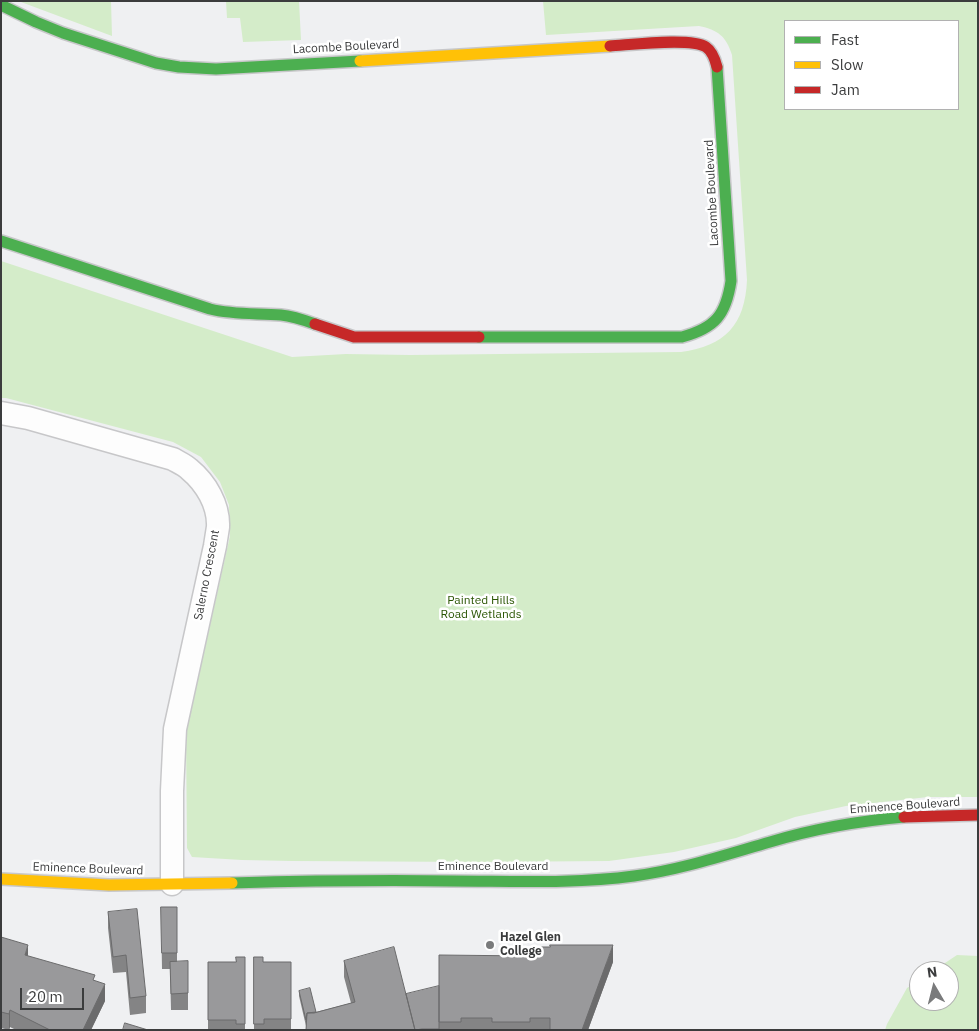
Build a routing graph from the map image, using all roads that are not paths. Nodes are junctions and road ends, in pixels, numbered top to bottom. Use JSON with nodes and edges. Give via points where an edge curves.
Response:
{"nodes":[{"id":1,"x":1,"y":5,"type":"edge"},
{"id":2,"x":1,"y":241,"type":"edge"},
{"id":3,"x":1,"y":414,"type":"edge"},
{"id":4,"x":978,"y":815,"type":"edge"},
{"id":5,"x":1,"y":879,"type":"edge"},
{"id":6,"x":172,"y":884,"type":"junction"}],
"edges":[{"from":1,"to":2,"type":"street","name":"Lacombe Boulevard","via":[[62,33],[156,63],[180,67],[216,69],[678,42],[703,45],[716,58],[718,70],[731,281],[726,308],[717,320],[706,329],[682,337],[354,337],[299,318],[210,309]]},
{"from":3,"to":6,"type":"street","name":"Salerno Crescent","via":[[28,418],[173,459],[202,481],[210,494],[218,527],[174,729]]},
{"from":4,"to":6,"type":"street","name":"Eminence Boulevard","via":[[847,823],[635,876]]},
{"from":5,"to":6,"type":"street","name":"Eminence Boulevard"}]}
